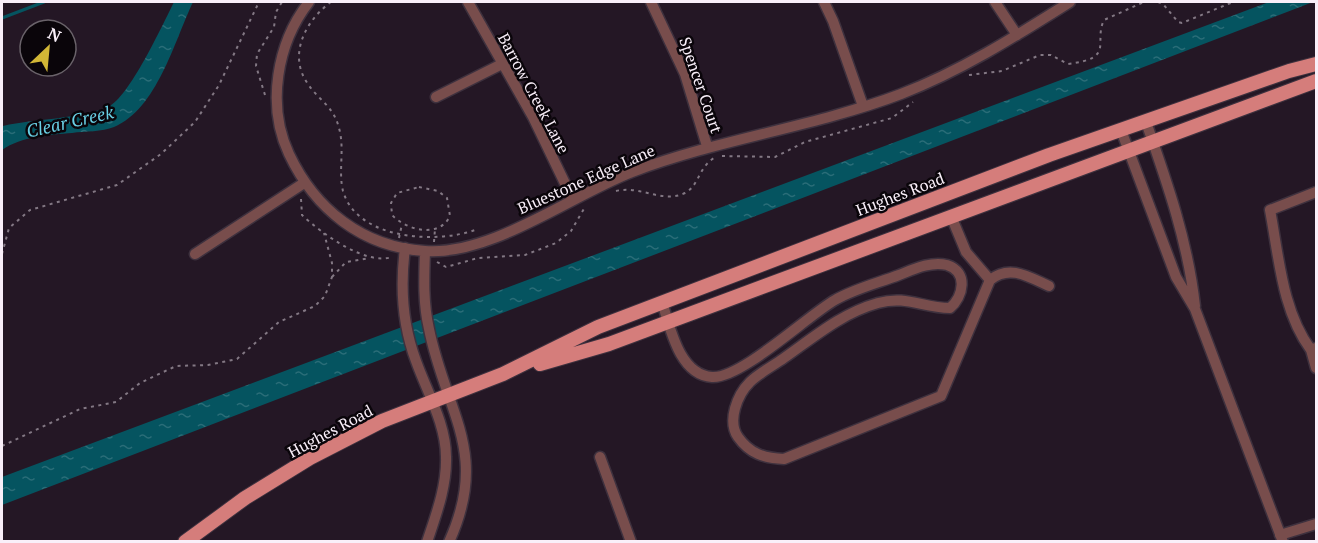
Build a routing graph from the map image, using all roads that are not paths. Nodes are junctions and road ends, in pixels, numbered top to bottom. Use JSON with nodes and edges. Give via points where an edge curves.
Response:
{"nodes":[{"id":1,"x":309,"y":2,"type":"edge"},
{"id":2,"x":468,"y":2,"type":"edge"},
{"id":3,"x":651,"y":2,"type":"edge"},
{"id":4,"x":824,"y":2,"type":"edge"},
{"id":5,"x":995,"y":2,"type":"edge"},
{"id":6,"x":1070,"y":2,"type":"edge"},
{"id":7,"x":1017,"y":35,"type":"junction"},
{"id":8,"x":502,"y":64,"type":"junction"},
{"id":9,"x":1317,"y":64,"type":"edge"},
{"id":10,"x":1317,"y":81,"type":"edge"},
{"id":11,"x":436,"y":97,"type":"dead end"},
{"id":12,"x":863,"y":106,"type":"junction"},
{"id":13,"x":1146,"y":122,"type":"junction"},
{"id":14,"x":1121,"y":130,"type":"junction"},
{"id":15,"x":1153,"y":141,"type":"junction"},
{"id":16,"x":707,"y":146,"type":"junction"},
{"id":17,"x":1128,"y":150,"type":"junction"},
{"id":18,"x":304,"y":183,"type":"junction"},
{"id":19,"x":1317,"y":192,"type":"edge"},
{"id":20,"x":573,"y":200,"type":"junction"},
{"id":21,"x":951,"y":216,"type":"junction"},
{"id":22,"x":402,"y":248,"type":"junction"},
{"id":23,"x":430,"y":251,"type":"junction"},
{"id":24,"x":195,"y":254,"type":"dead end"},
{"id":25,"x":990,"y":280,"type":"junction"},
{"id":26,"x":1049,"y":286,"type":"dead end"},
{"id":27,"x":662,"y":302,"type":"junction"},
{"id":28,"x":1195,"y":309,"type":"junction"},
{"id":29,"x":669,"y":322,"type":"junction"},
{"id":30,"x":1314,"y":349,"type":"edge"},
{"id":31,"x":1317,"y":368,"type":"edge"},
{"id":32,"x":503,"y":374,"type":"junction"},
{"id":33,"x":449,"y":395,"type":"junction"},
{"id":34,"x":432,"y":402,"type":"junction"},
{"id":35,"x":600,"y":457,"type":"dead end"},
{"id":36,"x":1317,"y":524,"type":"edge"},
{"id":37,"x":1282,"y":538,"type":"edge"},
{"id":38,"x":185,"y":542,"type":"edge"},
{"id":39,"x":427,"y":542,"type":"edge"},
{"id":40,"x":449,"y":542,"type":"edge"},
{"id":41,"x":631,"y":542,"type":"edge"}],
"edges":[{"from":1,"to":18,"type":"street","name":"Bluestone Edge Lane","via":[[287,41],[277,90],[282,133]]},
{"from":2,"to":8,"type":"street","name":"Barrow Creek Lane"},
{"from":3,"to":16,"type":"street","name":"Spencer Court","via":[[685,74]]},
{"from":4,"to":12,"type":"street"},
{"from":5,"to":7,"type":"street"},
{"from":6,"to":7,"type":"street","name":"Bluestone Edge Lane"},
{"from":7,"to":12,"type":"street","name":"Bluestone Edge Lane","via":[[911,90]]},
{"from":8,"to":11,"type":"street"},
{"from":8,"to":20,"type":"street","name":"Barrow Creek Lane"},
{"from":9,"to":13,"type":"main road","name":"Hughes Road"},
{"from":10,"to":15,"type":"main road","name":"Hughes Road"},
{"from":12,"to":16,"type":"street","name":"Bluestone Edge Lane"},
{"from":13,"to":14,"type":"main road","name":"Hughes Road"},
{"from":13,"to":15,"type":"street"},
{"from":14,"to":17,"type":"street"},
{"from":14,"to":27,"type":"main road","name":"Hughes Road"},
{"from":15,"to":17,"type":"main road","name":"Hughes Road"},
{"from":15,"to":28,"type":"street","via":[[1177,215]]},
{"from":16,"to":20,"type":"street","name":"Bluestone Edge Lane","via":[[621,176]]},
{"from":17,"to":21,"type":"main road","name":"Hughes Road"},
{"from":17,"to":28,"type":"street","via":[[1176,277]]},
{"from":18,"to":22,"type":"street","name":"Bluestone Edge Lane","via":[[324,207],[348,226]]},
{"from":18,"to":24,"type":"street"},
{"from":19,"to":30,"type":"street","via":[[1269,210],[1289,305],[1299,335]]},
{"from":20,"to":23,"type":"street","name":"Bluestone Edge Lane","via":[[488,240]]},
{"from":21,"to":25,"type":"street","via":[[966,252]]},
{"from":21,"to":29,"type":"main road","name":"Hughes Road"},
{"from":22,"to":23,"type":"street","name":"Bluestone Edge Lane"},
{"from":22,"to":34,"type":"street","via":[[404,320]]},
{"from":23,"to":33,"type":"street","via":[[424,291],[428,321]]},
{"from":25,"to":26,"type":"street","via":[[1000,273],[1014,271]]},
{"from":25,"to":29,"type":"street","via":[[941,396],[784,459],[764,458],[746,448],[735,433],[734,409],[749,383],[838,319],[876,303],[915,300],[934,308],[950,308],[962,290],[962,279],[952,267],[938,263],[915,268],[836,299],[739,369],[712,377],[696,372],[685,362]]},
{"from":27,"to":29,"type":"street"},
{"from":27,"to":32,"type":"main road","name":"Hughes Road","via":[[598,327]]},
{"from":28,"to":37,"type":"street"},
{"from":29,"to":32,"type":"main road","name":"Hughes Road","via":[[609,344]]},
{"from":30,"to":31,"type":"street"},
{"from":32,"to":33,"type":"main road","name":"Hughes Road"},
{"from":33,"to":34,"type":"main road","name":"Hughes Road"},
{"from":33,"to":40,"type":"street","via":[[460,425],[467,476],[462,510]]},
{"from":34,"to":38,"type":"main road","name":"Hughes Road","via":[[382,421],[310,458],[245,498]]},
{"from":34,"to":39,"type":"street","via":[[442,430],[446,474]]},
{"from":35,"to":41,"type":"street"},
{"from":36,"to":37,"type":"street"}]}
